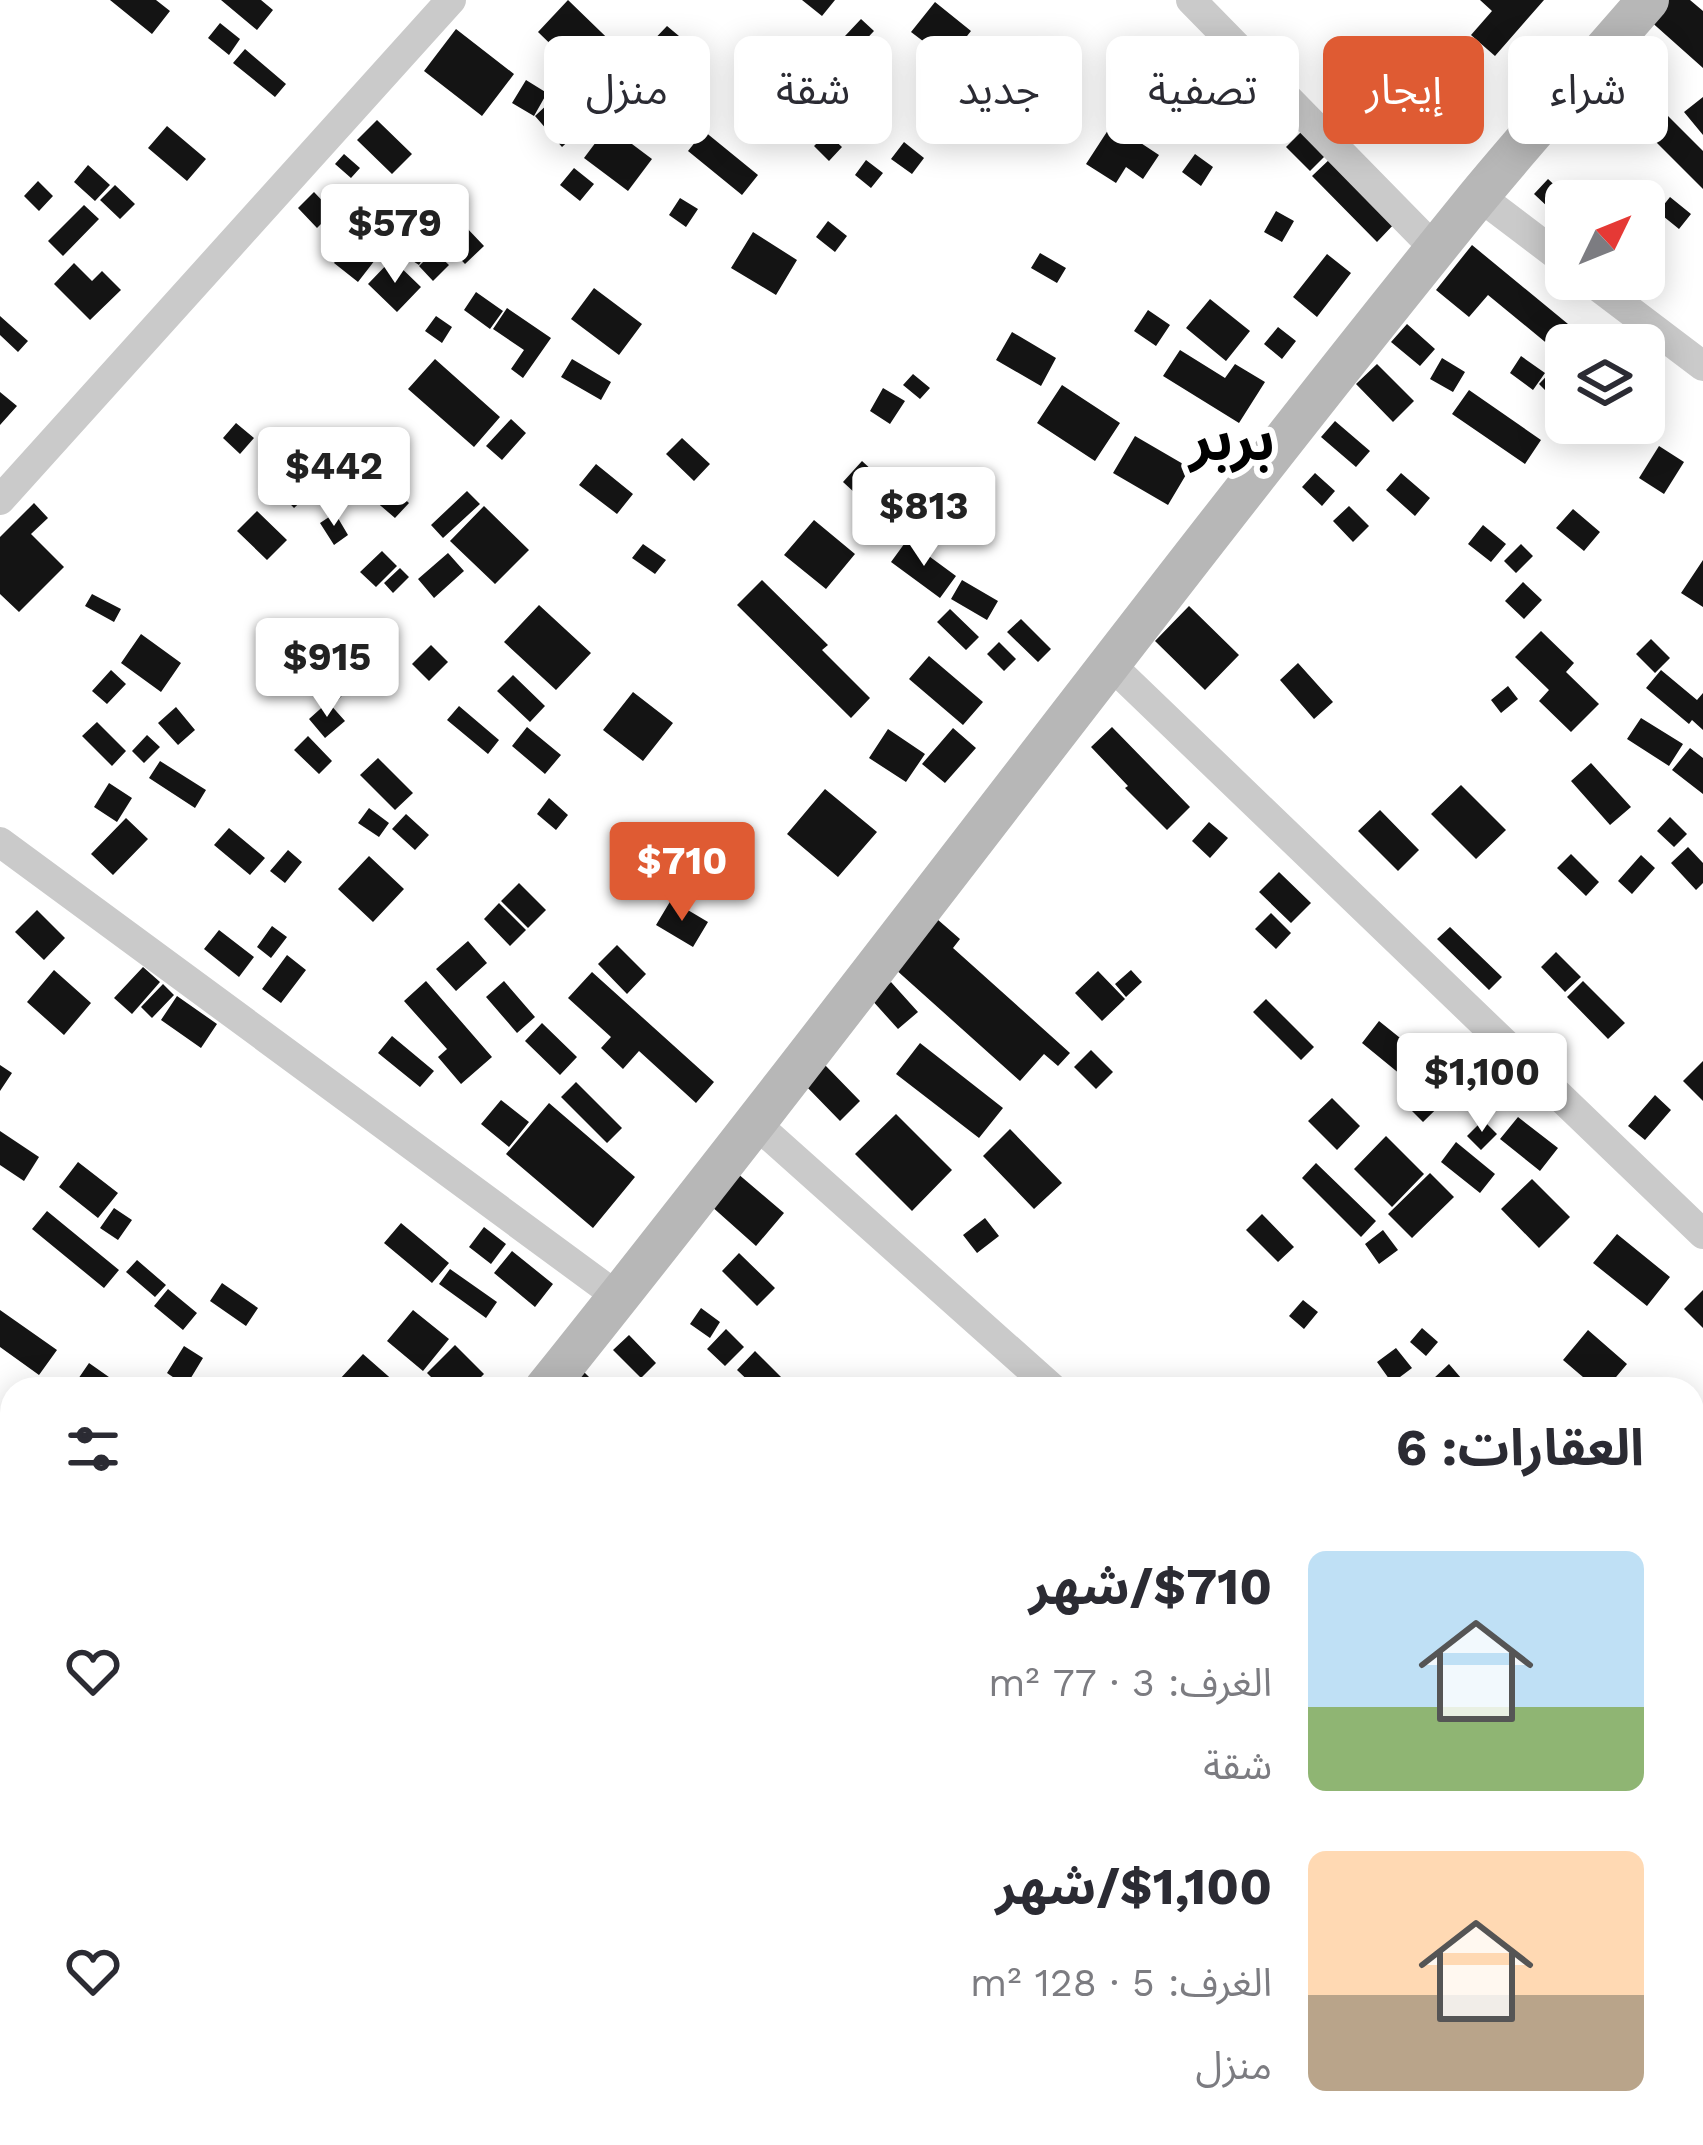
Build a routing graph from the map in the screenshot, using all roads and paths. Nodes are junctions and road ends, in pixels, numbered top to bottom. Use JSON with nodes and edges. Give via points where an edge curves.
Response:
{"nodes":[{"id":1,"x":451,"y":0,"type":"edge"},
{"id":2,"x":1191,"y":0,"type":"edge"},
{"id":3,"x":1648,"y":0,"type":"edge"},
{"id":4,"x":1479,"y":196,"type":"junction"},
{"id":5,"x":1545,"y":246,"type":"edge"},
{"id":6,"x":1436,"y":250,"type":"junction"},
{"id":7,"x":1616,"y":300,"type":"edge"},
{"id":8,"x":1703,"y":366,"type":"edge"},
{"id":9,"x":0,"y":500,"type":"edge"},
{"id":10,"x":1110,"y":664,"type":"junction"},
{"id":11,"x":0,"y":842,"type":"edge"},
{"id":12,"x":755,"y":1123,"type":"junction"},
{"id":13,"x":1703,"y":1234,"type":"edge"},
{"id":14,"x":618,"y":1297,"type":"junction"},
{"id":15,"x":555,"y":1377,"type":"edge"},
{"id":16,"x":1040,"y":1377,"type":"edge"}],
"edges":[{"from":1,"to":9,"type":"street"},
{"from":2,"to":6,"type":"street"},
{"from":3,"to":4,"type":"street"},
{"from":4,"to":5,"type":"street"},
{"from":4,"to":6,"type":"street"},
{"from":6,"to":10,"type":"street"},
{"from":7,"to":8,"type":"street"},
{"from":10,"to":12,"type":"street"},
{"from":10,"to":13,"type":"street"},
{"from":11,"to":14,"type":"street"},
{"from":12,"to":14,"type":"street"},
{"from":12,"to":16,"type":"street"},
{"from":14,"to":15,"type":"street"}]}
